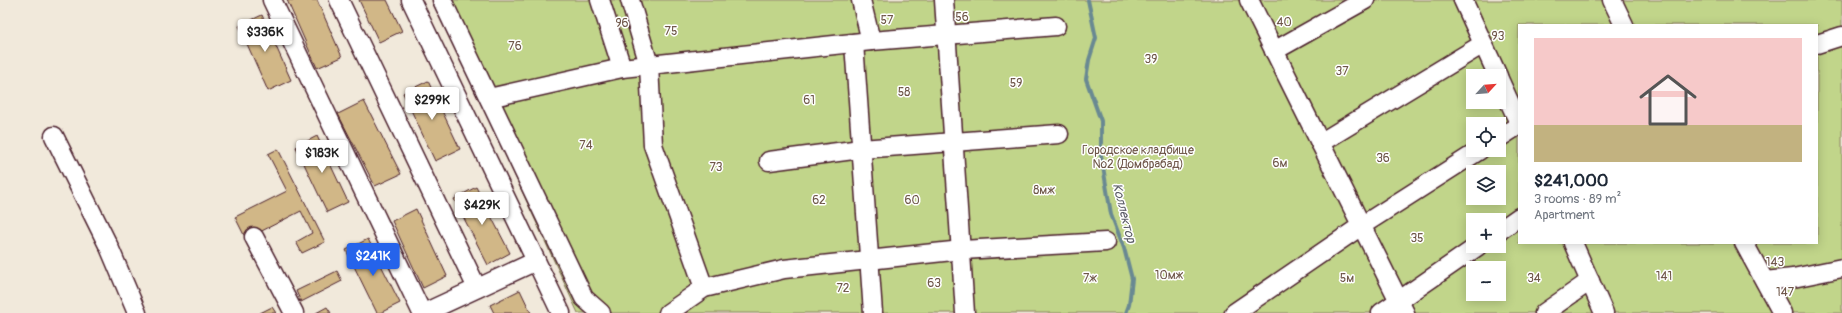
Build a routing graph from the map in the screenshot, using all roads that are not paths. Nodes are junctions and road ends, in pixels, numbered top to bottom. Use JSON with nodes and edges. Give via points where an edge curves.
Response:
{"nodes":[{"id":1,"x":272,"y":0,"type":"edge"},
{"id":2,"x":339,"y":0,"type":"edge"},
{"id":3,"x":411,"y":0,"type":"edge"},
{"id":4,"x":442,"y":0,"type":"edge"},
{"id":5,"x":600,"y":0,"type":"edge"},
{"id":6,"x":630,"y":0,"type":"edge"},
{"id":7,"x":861,"y":0,"type":"edge"},
{"id":8,"x":944,"y":0,"type":"edge"},
{"id":9,"x":1249,"y":0,"type":"edge"},
{"id":10,"x":1365,"y":0,"type":"edge"},
{"id":11,"x":1463,"y":0,"type":"edge"},
{"id":12,"x":1612,"y":0,"type":"edge"},
{"id":13,"x":1624,"y":24,"type":"edge"},
{"id":14,"x":1056,"y":26,"type":"dead end"},
{"id":15,"x":946,"y":34,"type":"junction"},
{"id":16,"x":1842,"y":36,"type":"edge"},
{"id":17,"x":862,"y":42,"type":"junction"},
{"id":18,"x":1484,"y":44,"type":"junction"},
{"id":19,"x":1818,"y":44,"type":"edge"},
{"id":20,"x":1274,"y":51,"type":"junction"},
{"id":21,"x":649,"y":65,"type":"junction"},
{"id":22,"x":622,"y":68,"type":"junction"},
{"id":23,"x":1495,"y":69,"type":"edge"},
{"id":24,"x":1506,"y":95,"type":"edge"},
{"id":25,"x":489,"y":98,"type":"junction"},
{"id":26,"x":1518,"y":122,"type":"edge"},
{"id":27,"x":1518,"y":125,"type":"edge"},
{"id":28,"x":1506,"y":133,"type":"edge"},
{"id":29,"x":1059,"y":134,"type":"dead end"},
{"id":30,"x":54,"y":136,"type":"dead end"},
{"id":31,"x":954,"y":141,"type":"junction"},
{"id":32,"x":1320,"y":142,"type":"junction"},
{"id":33,"x":861,"y":149,"type":"junction"},
{"id":34,"x":1469,"y":157,"type":"edge"},
{"id":35,"x":769,"y":161,"type":"dead end"},
{"id":36,"x":1518,"y":218,"type":"edge"},
{"id":37,"x":1361,"y":226,"type":"junction"},
{"id":38,"x":1506,"y":226,"type":"edge"},
{"id":39,"x":254,"y":237,"type":"dead end"},
{"id":40,"x":1106,"y":242,"type":"dead end"},
{"id":41,"x":1573,"y":244,"type":"edge"},
{"id":42,"x":1745,"y":244,"type":"edge"},
{"id":43,"x":962,"y":250,"type":"junction"},
{"id":44,"x":1469,"y":253,"type":"edge"},
{"id":45,"x":869,"y":260,"type":"junction"},
{"id":46,"x":536,"y":261,"type":"junction"},
{"id":47,"x":1842,"y":268,"type":"edge"},
{"id":48,"x":1590,"y":281,"type":"junction"},
{"id":49,"x":1765,"y":281,"type":"junction"},
{"id":50,"x":477,"y":288,"type":"junction"},
{"id":51,"x":704,"y":288,"type":"junction"},
{"id":52,"x":1402,"y":307,"type":"edge"},
{"id":53,"x":137,"y":313,"type":"edge"},
{"id":54,"x":294,"y":313,"type":"edge"},
{"id":55,"x":423,"y":313,"type":"edge"},
{"id":56,"x":561,"y":313,"type":"edge"},
{"id":57,"x":601,"y":313,"type":"edge"},
{"id":58,"x":668,"y":313,"type":"edge"},
{"id":59,"x":873,"y":313,"type":"edge"},
{"id":60,"x":965,"y":313,"type":"edge"},
{"id":61,"x":1234,"y":313,"type":"edge"},
{"id":62,"x":1381,"y":313,"type":"edge"},
{"id":63,"x":1544,"y":313,"type":"edge"},
{"id":64,"x":1604,"y":313,"type":"edge"},
{"id":65,"x":1782,"y":313,"type":"edge"}],
"edges":[{"from":1,"to":55,"type":"street"},
{"from":2,"to":50,"type":"street"},
{"from":3,"to":46,"type":"street"},
{"from":4,"to":25,"type":"street"},
{"from":5,"to":22,"type":"street"},
{"from":6,"to":21,"type":"street"},
{"from":7,"to":17,"type":"street"},
{"from":8,"to":15,"type":"street"},
{"from":9,"to":20,"type":"street"},
{"from":10,"to":20,"type":"street"},
{"from":11,"to":18,"type":"street"},
{"from":12,"to":13,"type":"street"},
{"from":14,"to":15,"type":"street"},
{"from":15,"to":17,"type":"street"},
{"from":15,"to":31,"type":"street"},
{"from":16,"to":19,"type":"street"},
{"from":17,"to":21,"type":"street"},
{"from":17,"to":33,"type":"street"},
{"from":18,"to":23,"type":"street"},
{"from":18,"to":32,"type":"street"},
{"from":20,"to":32,"type":"street"},
{"from":21,"to":22,"type":"street"},
{"from":21,"to":51,"type":"street","via":[[652,145]]},
{"from":22,"to":25,"type":"street"},
{"from":24,"to":26,"type":"street"},
{"from":25,"to":57,"type":"street","via":[[584,298]]},
{"from":27,"to":28,"type":"street"},
{"from":29,"to":31,"type":"street"},
{"from":30,"to":53,"type":"street","via":[[109,247]]},
{"from":31,"to":33,"type":"street"},
{"from":31,"to":43,"type":"street"},
{"from":32,"to":37,"type":"street"},
{"from":33,"to":35,"type":"street"},
{"from":33,"to":45,"type":"street"},
{"from":34,"to":37,"type":"street"},
{"from":36,"to":38,"type":"street"},
{"from":37,"to":52,"type":"street"},
{"from":37,"to":61,"type":"street"},
{"from":39,"to":54,"type":"street"},
{"from":40,"to":43,"type":"street"},
{"from":41,"to":48,"type":"street"},
{"from":42,"to":49,"type":"street"},
{"from":43,"to":45,"type":"street"},
{"from":43,"to":60,"type":"street"},
{"from":44,"to":52,"type":"street"},
{"from":45,"to":51,"type":"street","via":[[784,269]]},
{"from":45,"to":59,"type":"street"},
{"from":46,"to":50,"type":"street"},
{"from":46,"to":56,"type":"street"},
{"from":47,"to":49,"type":"street"},
{"from":48,"to":63,"type":"street"},
{"from":48,"to":64,"type":"street"},
{"from":49,"to":65,"type":"street"},
{"from":50,"to":55,"type":"street"},
{"from":51,"to":58,"type":"street"},
{"from":52,"to":62,"type":"street"}]}
